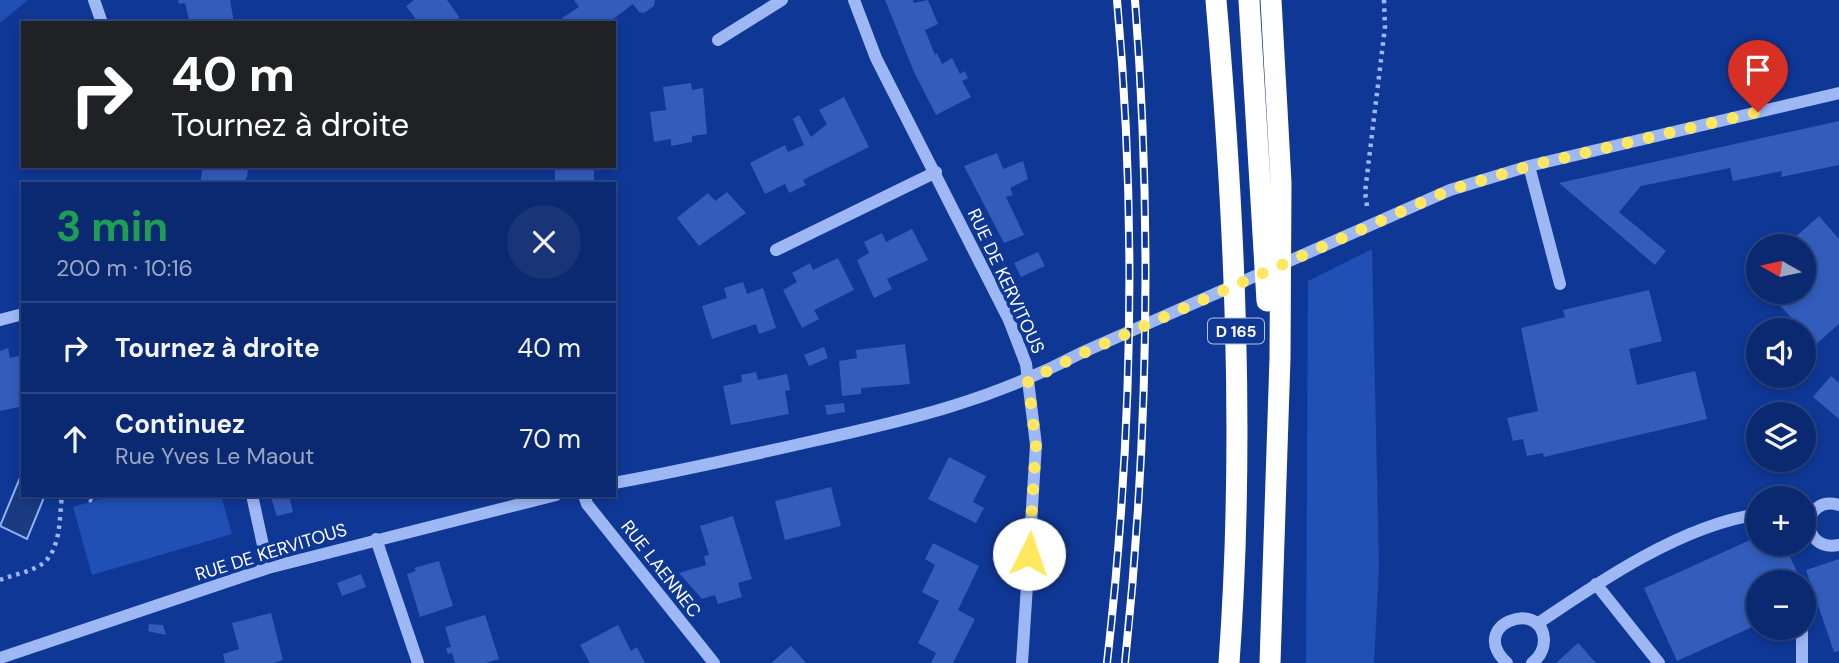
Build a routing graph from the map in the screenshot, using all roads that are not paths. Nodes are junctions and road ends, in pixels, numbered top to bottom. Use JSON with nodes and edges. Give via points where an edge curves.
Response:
{"nodes":[{"id":1,"x":94,"y":0,"type":"edge"},
{"id":2,"x":782,"y":0,"type":"edge"},
{"id":3,"x":854,"y":0,"type":"edge"},
{"id":4,"x":1216,"y":0,"type":"edge"},
{"id":5,"x":1250,"y":0,"type":"edge"},
{"id":6,"x":1271,"y":0,"type":"edge"},
{"id":7,"x":101,"y":21,"type":"edge"},
{"id":8,"x":718,"y":40,"type":"dead end"},
{"id":9,"x":1839,"y":93,"type":"edge"},
{"id":10,"x":1529,"y":166,"type":"junction"},
{"id":11,"x":936,"y":172,"type":"junction"},
{"id":12,"x":776,"y":250,"type":"dead end"},
{"id":13,"x":1560,"y":284,"type":"dead end"},
{"id":14,"x":21,"y":315,"type":"edge"},
{"id":15,"x":0,"y":320,"type":"edge"},
{"id":16,"x":1028,"y":381,"type":"junction"},
{"id":17,"x":1275,"y":454,"type":"junction"},
{"id":18,"x":616,"y":483,"type":"edge"},
{"id":19,"x":252,"y":497,"type":"edge"},
{"id":20,"x":585,"y":497,"type":"edge"},
{"id":21,"x":531,"y":498,"type":"edge"},
{"id":22,"x":1839,"y":505,"type":"edge"},
{"id":23,"x":1816,"y":508,"type":"edge"},
{"id":24,"x":1746,"y":516,"type":"edge"},
{"id":25,"x":376,"y":539,"type":"junction"},
{"id":26,"x":1816,"y":540,"type":"edge"},
{"id":27,"x":1839,"y":545,"type":"edge"},
{"id":28,"x":268,"y":568,"type":"junction"},
{"id":29,"x":1596,"y":584,"type":"junction"},
{"id":30,"x":1537,"y":624,"type":"junction"},
{"id":31,"x":1802,"y":640,"type":"edge"},
{"id":32,"x":0,"y":657,"type":"edge"},
{"id":33,"x":418,"y":663,"type":"edge"},
{"id":34,"x":714,"y":663,"type":"edge"},
{"id":35,"x":1023,"y":663,"type":"edge"},
{"id":36,"x":1229,"y":663,"type":"edge"},
{"id":37,"x":1269,"y":663,"type":"edge"},
{"id":38,"x":1507,"y":663,"type":"edge"},
{"id":39,"x":1532,"y":663,"type":"edge"},
{"id":40,"x":1659,"y":663,"type":"edge"},
{"id":41,"x":1802,"y":663,"type":"edge"}],
"edges":[{"from":1,"to":7,"type":"street"},
{"from":2,"to":8,"type":"street"},
{"from":3,"to":11,"type":"street","name":"RUE DE KERVITOUS","via":[[876,58]]},
{"from":4,"to":36,"type":"highway","number":"D 165","via":[[1232,190],[1238,403]]},
{"from":5,"to":17,"type":"highway","number":"D 165"},
{"from":6,"to":17,"type":"highway","via":[[1281,182]]},
{"from":9,"to":10,"type":"street"},
{"from":10,"to":13,"type":"street"},
{"from":10,"to":16,"type":"street","via":[[1450,190],[1370,224]]},
{"from":11,"to":12,"type":"street"},
{"from":11,"to":16,"type":"street","name":"RUE DE KERVITOUS","via":[[1009,320]]},
{"from":14,"to":15,"type":"street"},
{"from":16,"to":18,"type":"street","name":"RUE DE KERVITOUS","via":[[911,419]]},
{"from":16,"to":35,"type":"street","via":[[1036,445]]},
{"from":17,"to":37,"type":"highway","number":"D 165"},
{"from":19,"to":28,"type":"street"},
{"from":20,"to":34,"type":"street","name":"RUE LAENNEC"},
{"from":21,"to":25,"type":"street","name":"RUE DE KERVITOUS"},
{"from":22,"to":23,"type":"street","via":[[1831,502]]},
{"from":24,"to":29,"type":"street","via":[[1686,537]]},
{"from":25,"to":28,"type":"street","name":"RUE DE KERVITOUS"},
{"from":25,"to":33,"type":"street"},
{"from":26,"to":27,"type":"street","via":[[1825,546]]},
{"from":28,"to":32,"type":"street","name":"RUE DE KERVITOUS"},
{"from":29,"to":30,"type":"street"},
{"from":29,"to":40,"type":"street"},
{"from":30,"to":38,"type":"street","via":[[1524,617],[1510,619],[1499,628],[1494,642]]},
{"from":30,"to":39,"type":"street","via":[[1544,636],[1543,650]]},
{"from":31,"to":41,"type":"street"}]}
